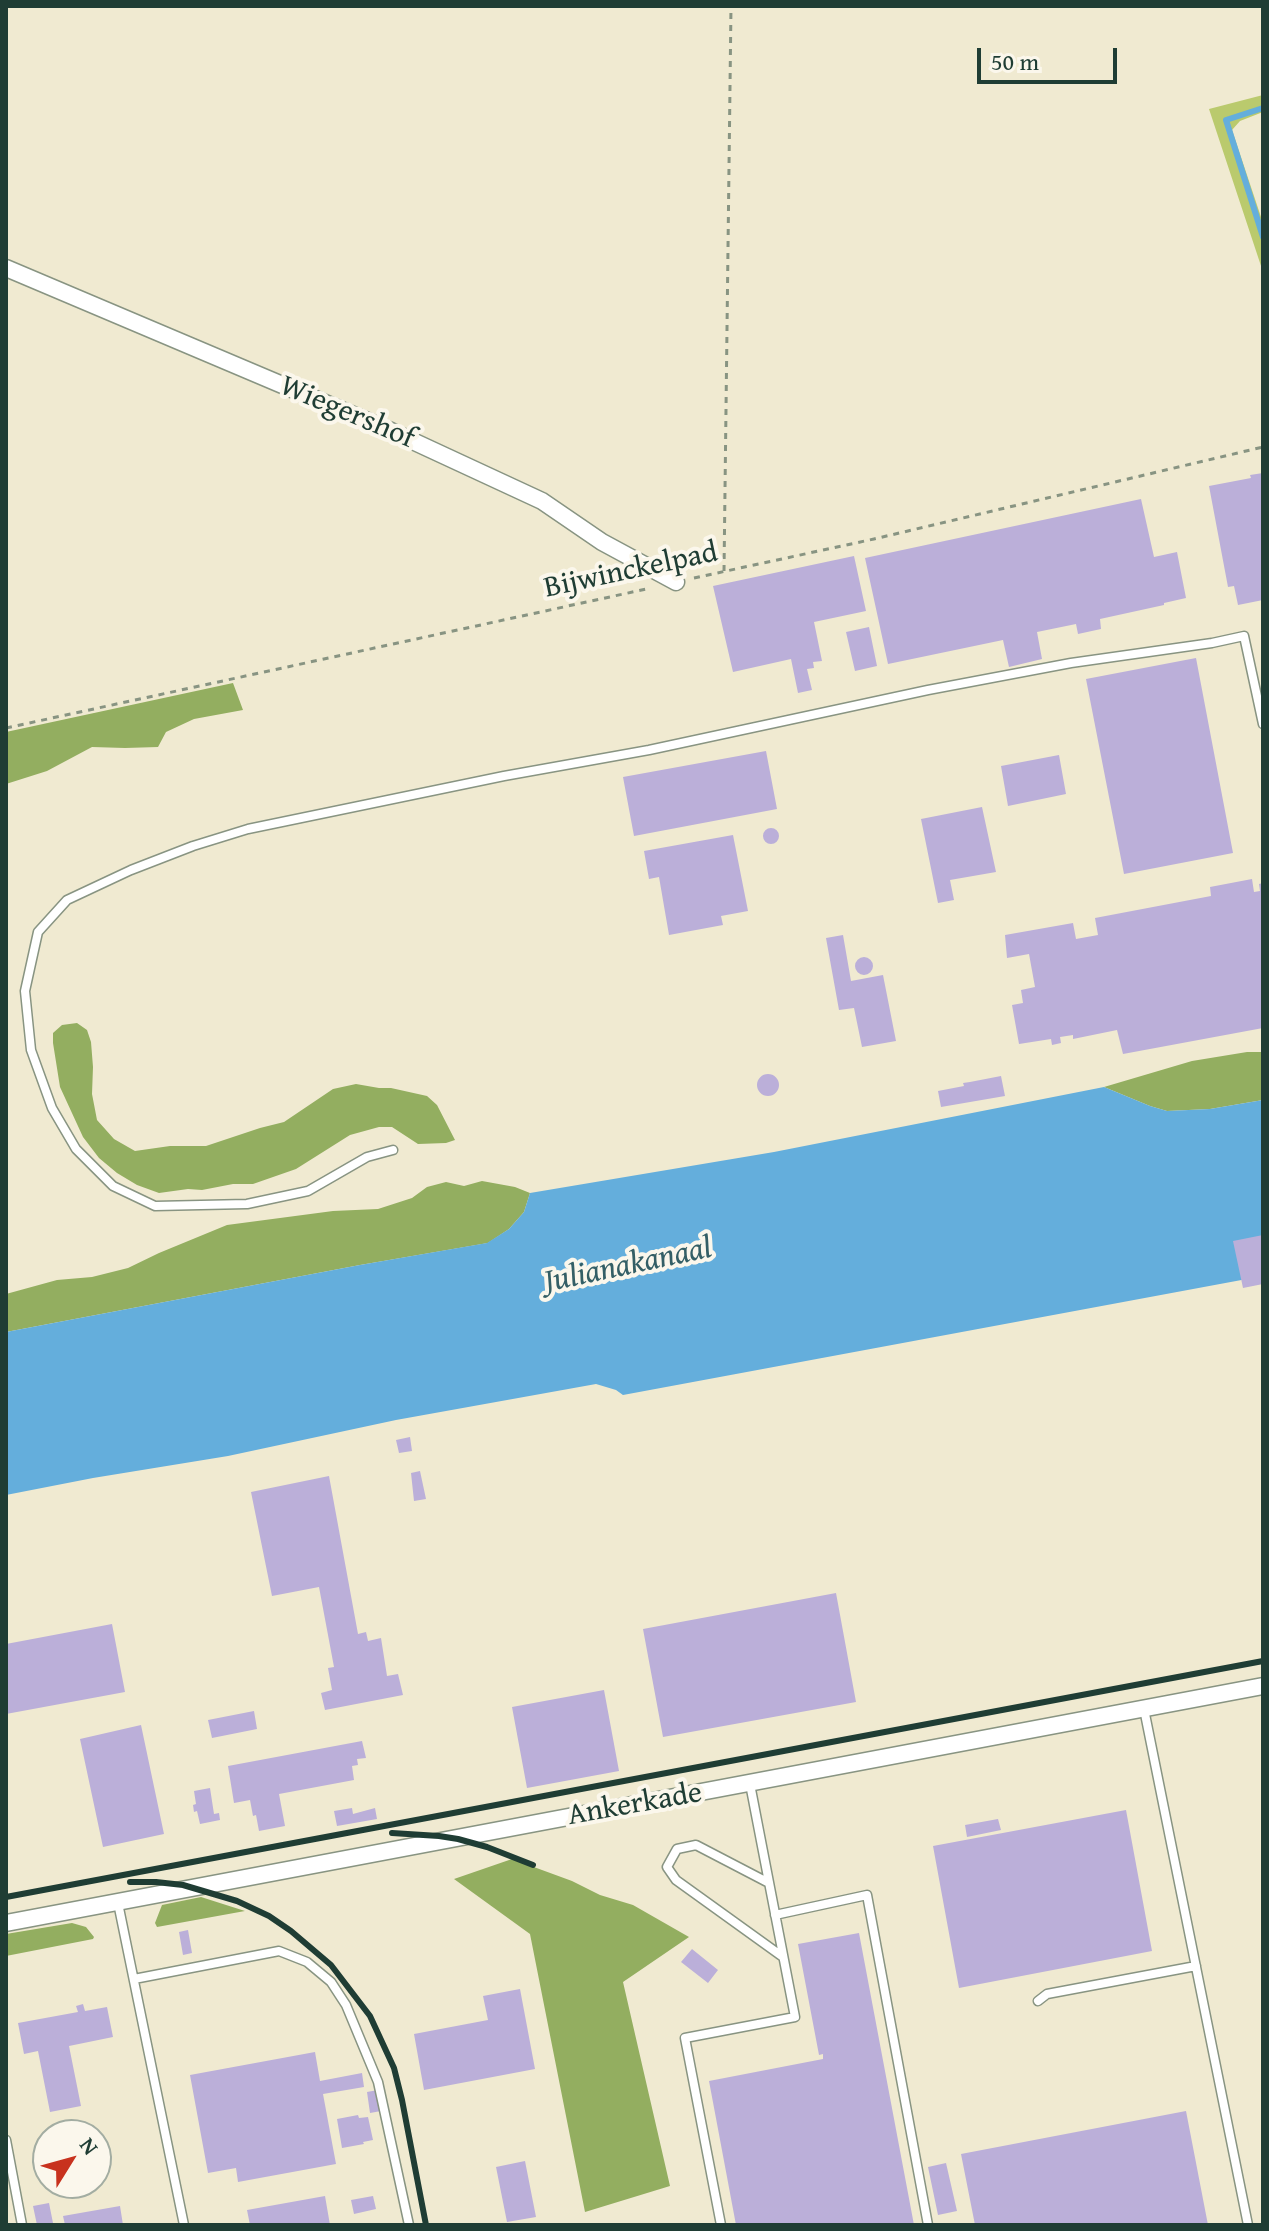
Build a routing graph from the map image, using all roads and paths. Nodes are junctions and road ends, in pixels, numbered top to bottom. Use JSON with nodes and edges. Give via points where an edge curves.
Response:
{"nodes":[{"id":1,"x":731,"y":6,"type":"edge"},
{"id":2,"x":6,"y":268,"type":"edge"},
{"id":3,"x":1263,"y":447,"type":"edge"},
{"id":4,"x":724,"y":571,"type":"junction"},
{"id":5,"x":676,"y":582,"type":"junction"},
{"id":6,"x":1263,"y":724,"type":"edge"},
{"id":7,"x":6,"y":728,"type":"edge"},
{"id":8,"x":393,"y":1150,"type":"dead end"},
{"id":9,"x":1263,"y":1686,"type":"edge"},
{"id":10,"x":1144,"y":1708,"type":"junction"},
{"id":11,"x":750,"y":1784,"type":"junction"},
{"id":12,"x":769,"y":1883,"type":"junction"},
{"id":13,"x":118,"y":1903,"type":"junction"},
{"id":14,"x":775,"y":1915,"type":"junction"},
{"id":15,"x":6,"y":1923,"type":"edge"},
{"id":16,"x":783,"y":1957,"type":"junction"},
{"id":17,"x":1196,"y":1966,"type":"junction"},
{"id":18,"x":134,"y":1979,"type":"junction"},
{"id":19,"x":1038,"y":2001,"type":"dead end"},
{"id":20,"x":6,"y":2140,"type":"edge"},
{"id":21,"x":22,"y":2225,"type":"edge"},
{"id":22,"x":184,"y":2225,"type":"edge"},
{"id":23,"x":409,"y":2225,"type":"edge"},
{"id":24,"x":721,"y":2225,"type":"edge"},
{"id":25,"x":928,"y":2225,"type":"edge"},
{"id":26,"x":1248,"y":2225,"type":"edge"}],
"edges":[{"from":1,"to":4,"type":"path"},
{"from":2,"to":5,"type":"street","name":"Wiegershof","via":[[542,501],[602,542]]},
{"from":3,"to":4,"type":"path","name":"Bijwinckelpad"},
{"from":4,"to":5,"type":"path","name":"Bijwinckelpad"},
{"from":5,"to":7,"type":"path","name":"Bijwinckelpad"},
{"from":6,"to":8,"type":"lane","via":[[1244,636],[1071,663],[248,829],[143,865],[67,900],[38,932],[25,991],[31,1050],[52,1108],[76,1149],[113,1186],[155,1206],[247,1204],[308,1191],[367,1157]]},
{"from":9,"to":10,"type":"street","name":"Ankerkade"},
{"from":10,"to":11,"type":"street","name":"Ankerkade"},
{"from":10,"to":17,"type":"lane"},
{"from":11,"to":12,"type":"lane"},
{"from":11,"to":13,"type":"street","name":"Ankerkade"},
{"from":12,"to":14,"type":"lane"},
{"from":12,"to":16,"type":"lane","via":[[696,1845],[677,1849],[667,1867],[676,1880]]},
{"from":13,"to":15,"type":"street","name":"Ankerkade"},
{"from":13,"to":18,"type":"lane"},
{"from":14,"to":16,"type":"lane"},
{"from":14,"to":25,"type":"lane","via":[[867,1895]]},
{"from":16,"to":24,"type":"lane","via":[[795,2017],[685,2038]]},
{"from":17,"to":19,"type":"lane","via":[[1047,1994]]},
{"from":17,"to":26,"type":"lane"},
{"from":18,"to":22,"type":"lane"},
{"from":18,"to":23,"type":"lane","via":[[279,1951],[307,1962],[331,1982],[378,2082]]},
{"from":20,"to":21,"type":"lane"}]}
